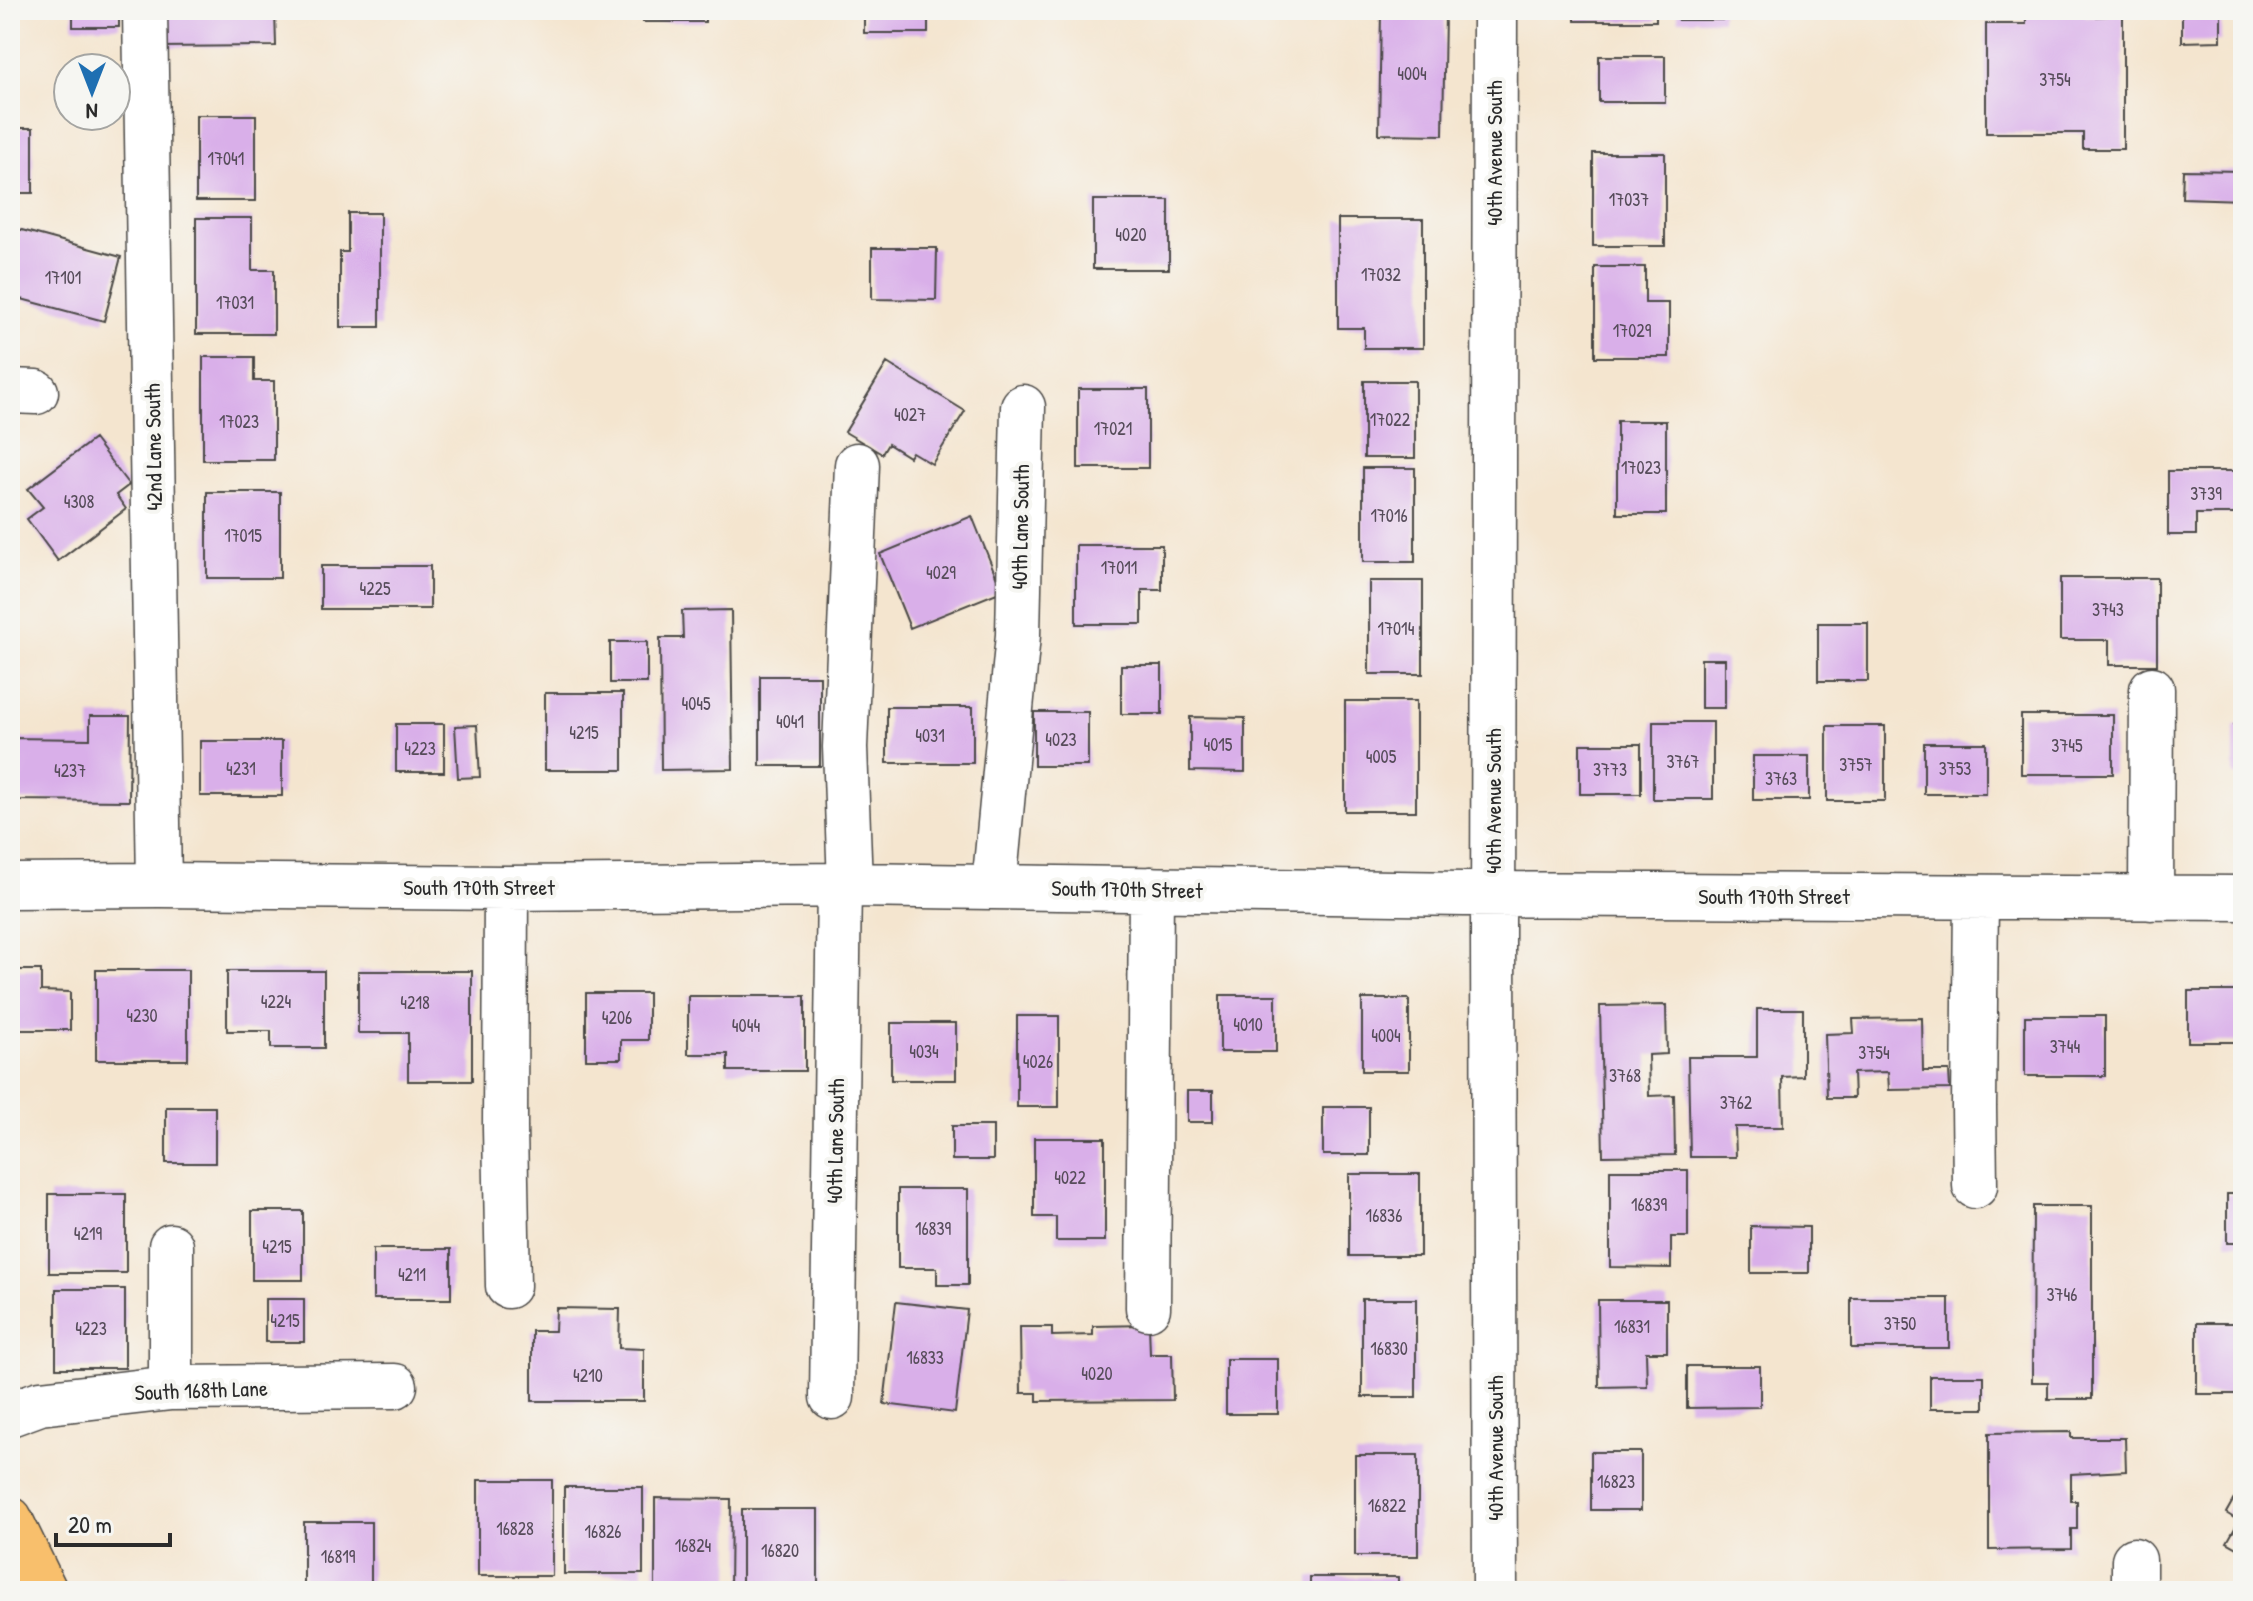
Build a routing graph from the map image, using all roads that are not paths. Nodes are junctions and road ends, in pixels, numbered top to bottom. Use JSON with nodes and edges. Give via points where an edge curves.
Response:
{"nodes":[{"id":1,"x":145,"y":10,"type":"edge"},
{"id":2,"x":1495,"y":10,"type":"edge"},
{"id":3,"x":1023,"y":407,"type":"dead end"},
{"id":4,"x":857,"y":465,"type":"dead end"},
{"id":5,"x":2152,"y":689,"type":"dead end"},
{"id":6,"x":159,"y":885,"type":"junction"},
{"id":7,"x":844,"y":885,"type":"junction"},
{"id":8,"x":10,"y":886,"type":"edge"},
{"id":9,"x":994,"y":887,"type":"junction"},
{"id":10,"x":506,"y":888,"type":"junction"},
{"id":11,"x":1151,"y":889,"type":"junction"},
{"id":12,"x":1493,"y":894,"type":"junction"},
{"id":13,"x":1976,"y":897,"type":"junction"},
{"id":14,"x":2151,"y":898,"type":"junction"},
{"id":15,"x":2243,"y":898,"type":"edge"},
{"id":16,"x":1975,"y":1186,"type":"dead end"},
{"id":17,"x":171,"y":1246,"type":"dead end"},
{"id":18,"x":508,"y":1286,"type":"dead end"},
{"id":19,"x":1148,"y":1308,"type":"dead end"},
{"id":20,"x":395,"y":1386,"type":"dead end"},
{"id":21,"x":171,"y":1388,"type":"junction"},
{"id":22,"x":832,"y":1397,"type":"dead end"},
{"id":23,"x":10,"y":1414,"type":"edge"},
{"id":24,"x":10,"y":1519,"type":"edge"},
{"id":25,"x":45,"y":1591,"type":"edge"},
{"id":26,"x":1495,"y":1591,"type":"edge"}],
"edges":[{"from":1,"to":6,"type":"street","name":"42nd Lane South"},
{"from":2,"to":12,"type":"street","name":"40th Avenue South"},
{"from":3,"to":9,"type":"street","name":"40th Lane South","via":[[1018,635]]},
{"from":4,"to":7,"type":"street","name":"40th Lane South"},
{"from":5,"to":14,"type":"street"},
{"from":6,"to":8,"type":"street","name":"South 170th Street"},
{"from":6,"to":10,"type":"street","name":"South 170th Street"},
{"from":7,"to":9,"type":"street","name":"South 170th Street"},
{"from":7,"to":10,"type":"street","name":"South 170th Street"},
{"from":7,"to":22,"type":"street","name":"40th Lane South"},
{"from":9,"to":11,"type":"street","name":"South 170th Street"},
{"from":10,"to":18,"type":"street"},
{"from":11,"to":12,"type":"street","name":"South 170th Street"},
{"from":11,"to":19,"type":"street"},
{"from":12,"to":13,"type":"street","name":"South 170th Street"},
{"from":12,"to":26,"type":"street","name":"40th Avenue South"},
{"from":13,"to":14,"type":"street","name":"South 170th Street"},
{"from":13,"to":16,"type":"street"},
{"from":14,"to":15,"type":"street","name":"South 170th Street"},
{"from":17,"to":21,"type":"street"},
{"from":20,"to":21,"type":"street","name":"South 168th Lane"},
{"from":21,"to":23,"type":"street","name":"South 168th Lane","via":[[40,1403]]},
{"from":24,"to":25,"type":"main road"}]}
